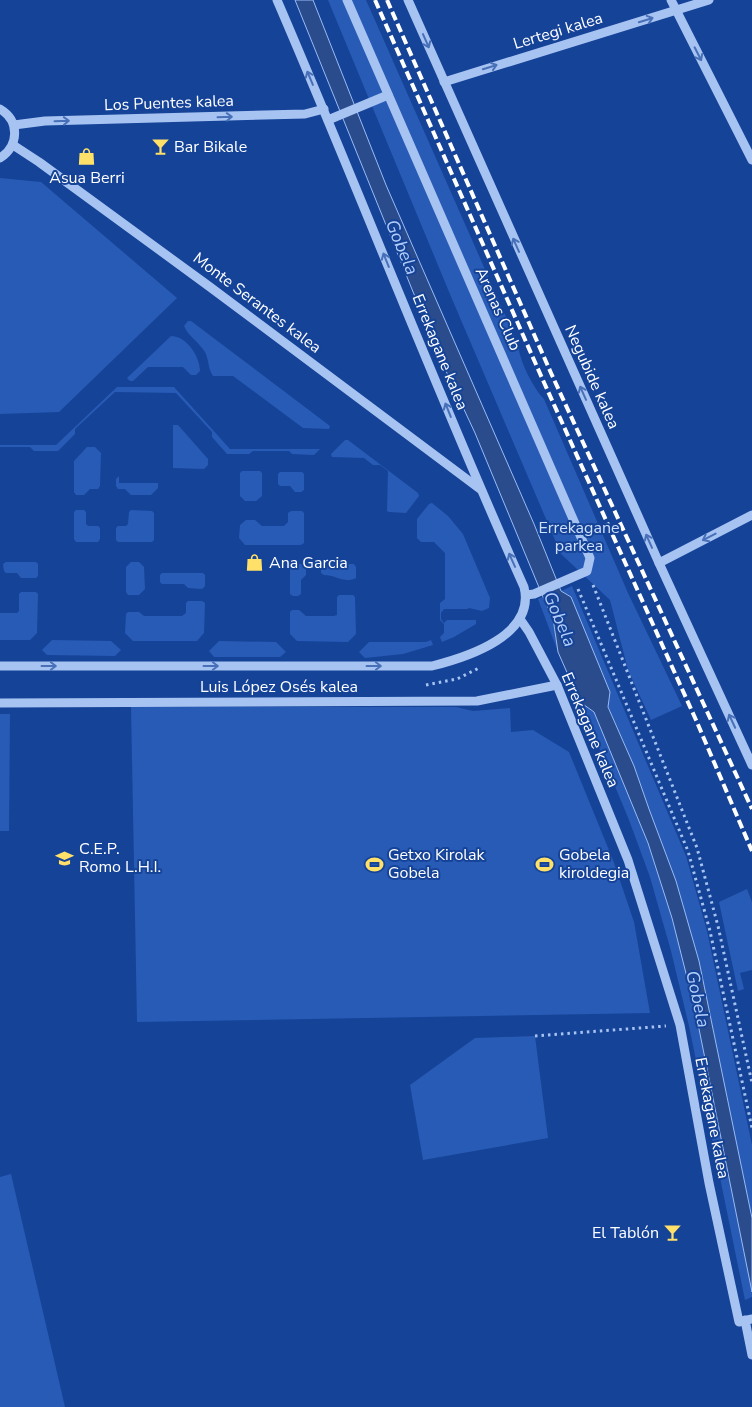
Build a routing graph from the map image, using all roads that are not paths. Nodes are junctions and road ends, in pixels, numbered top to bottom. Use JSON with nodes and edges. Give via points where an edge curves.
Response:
{"nodes":[{"id":1,"x":277,"y":0,"type":"edge"},
{"id":2,"x":347,"y":0,"type":"edge"},
{"id":3,"x":408,"y":0,"type":"edge"},
{"id":4,"x":672,"y":0,"type":"edge"},
{"id":5,"x":709,"y":0,"type":"edge"},
{"id":6,"x":677,"y":10,"type":"junction"},
{"id":7,"x":444,"y":82,"type":"junction"},
{"id":8,"x":388,"y":96,"type":"junction"},
{"id":9,"x":0,"y":109,"type":"edge"},
{"id":10,"x":324,"y":109,"type":"junction"},
{"id":11,"x":328,"y":120,"type":"junction"},
{"id":12,"x":14,"y":125,"type":"junction"},
{"id":13,"x":13,"y":145,"type":"junction"},
{"id":14,"x":0,"y":158,"type":"edge"},
{"id":15,"x":752,"y":160,"type":"edge"},
{"id":16,"x":480,"y":489,"type":"junction"},
{"id":17,"x":752,"y":515,"type":"edge"},
{"id":18,"x":659,"y":563,"type":"junction"},
{"id":19,"x":530,"y":594,"type":"junction"},
{"id":20,"x":525,"y":606,"type":"joint"},
{"id":21,"x":520,"y":619,"type":"junction"},
{"id":22,"x":0,"y":666,"type":"edge"},
{"id":23,"x":557,"y":685,"type":"junction"},
{"id":24,"x":0,"y":703,"type":"edge"},
{"id":25,"x":752,"y":765,"type":"edge"},
{"id":26,"x":745,"y":1320,"type":"edge"},
{"id":27,"x":752,"y":1355,"type":"edge"}],
"edges":[{"from":10,"to":1,"type":"street","name":"Errekagane kalea","one_way":true},
{"from":2,"to":8,"type":"street","name":"Arenas Club"},
{"from":3,"to":7,"type":"street","name":"Negubide kalea","one_way":true},
{"from":4,"to":6,"type":"street"},
{"from":5,"to":6,"type":"street","name":"Lertegi kalea"},
{"from":7,"to":6,"type":"street","name":"Lertegi kalea","one_way":true},
{"from":6,"to":15,"type":"street","one_way":true},
{"from":18,"to":7,"type":"street","name":"Negubide kalea","one_way":true},
{"from":8,"to":11,"type":"street"},
{"from":8,"to":19,"type":"street","name":"Arenas Club","via":[[590,558],[587,571]]},
{"from":9,"to":12,"type":"street"},
{"from":10,"to":11,"type":"street","name":"Errekagane kalea"},
{"from":12,"to":10,"type":"street","name":"Los Puentes kalea","one_way":true,"via":[[45,121],[304,114]]},
{"from":16,"to":11,"type":"street","name":"Errekagane kalea","one_way":true},
{"from":12,"to":13,"type":"street"},
{"from":13,"to":14,"type":"street"},
{"from":13,"to":16,"type":"street","name":"Monte Serantes kalea","via":[[210,287]]},
{"from":19,"to":16,"type":"street","name":"Errekagane kalea","one_way":true},
{"from":17,"to":18,"type":"street","one_way":true},
{"from":25,"to":18,"type":"street","name":"Negubide kalea","one_way":true},
{"from":19,"to":20,"type":"street","name":"Errekagane kalea"},
{"from":20,"to":21,"type":"street","name":"Luis López Osés kalea"},
{"from":22,"to":21,"type":"street","name":"Luis López Osés kalea","one_way":true,"via":[[432,666],[463,658],[504,637]]},
{"from":21,"to":23,"type":"street","name":"Errekagane kalea"},
{"from":23,"to":24,"type":"street","name":"Luis López Osés kalea","via":[[477,702]]},
{"from":23,"to":26,"type":"street","name":"Errekagane kalea","via":[[628,860],[680,1025],[709,1182]]},
{"from":26,"to":27,"type":"street","name":"Errekagane kalea"}]}
